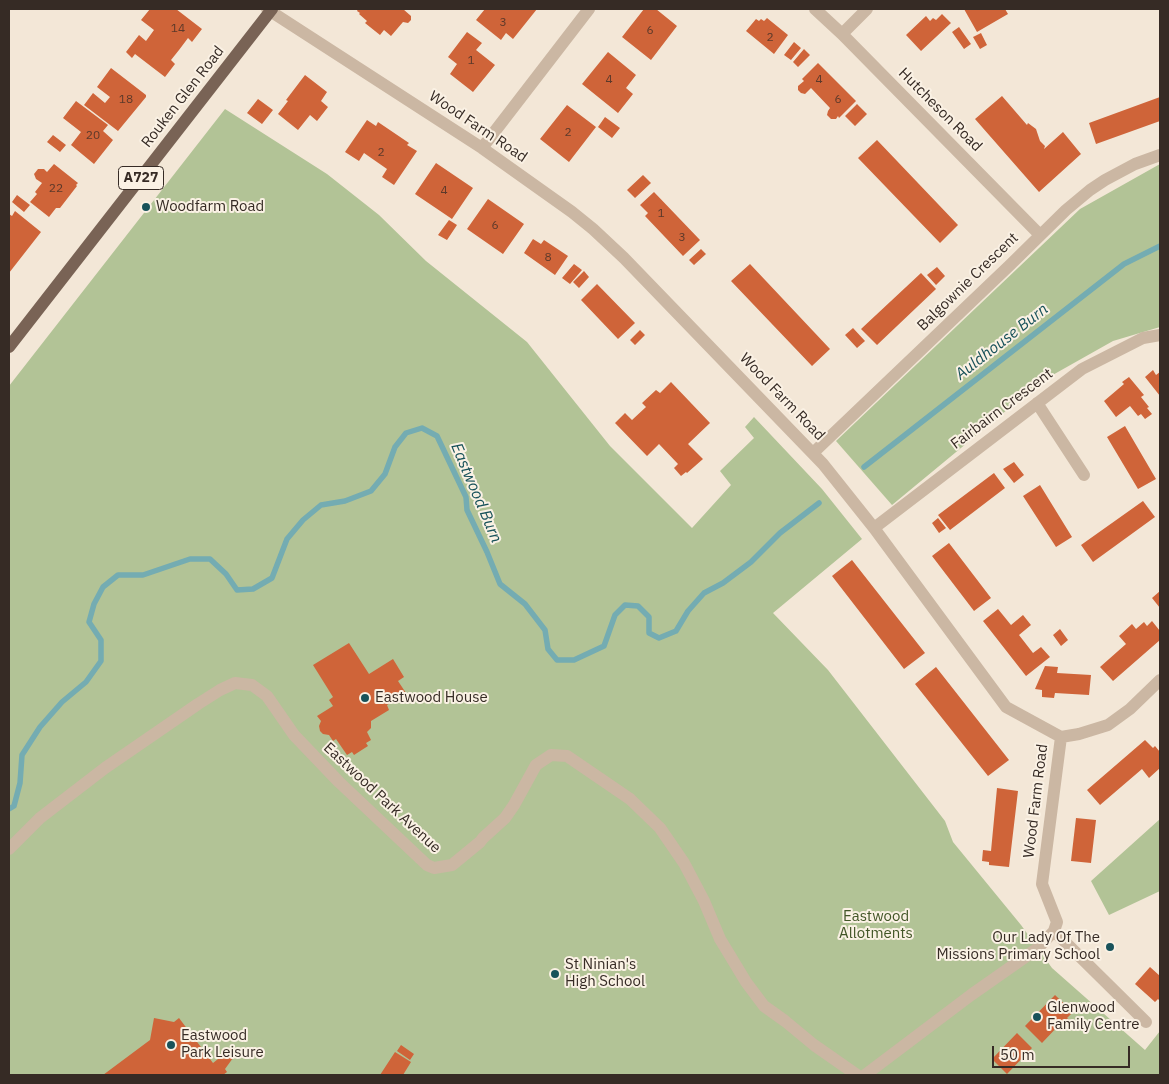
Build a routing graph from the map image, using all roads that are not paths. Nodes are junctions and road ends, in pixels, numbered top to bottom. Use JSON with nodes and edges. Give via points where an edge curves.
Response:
{"nodes":[{"id":1,"x":589,"y":9,"type":"edge"},
{"id":2,"x":815,"y":9,"type":"edge"},
{"id":3,"x":867,"y":9,"type":"edge"},
{"id":4,"x":270,"y":10,"type":"edge"},
{"id":5,"x":842,"y":34,"type":"junction"},
{"id":6,"x":482,"y":148,"type":"junction"},
{"id":7,"x":1160,"y":155,"type":"edge"},
{"id":8,"x":1040,"y":235,"type":"junction"},
{"id":9,"x":1160,"y":335,"type":"edge"},
{"id":10,"x":9,"y":347,"type":"edge"},
{"id":11,"x":1037,"y":403,"type":"junction"},
{"id":12,"x":813,"y":453,"type":"junction"},
{"id":13,"x":1084,"y":475,"type":"dead end"},
{"id":14,"x":874,"y":528,"type":"junction"},
{"id":15,"x":1160,"y":680,"type":"edge"},
{"id":16,"x":1061,"y":737,"type":"junction"},
{"id":17,"x":9,"y":849,"type":"edge"},
{"id":18,"x":1054,"y":931,"type":"junction"},
{"id":19,"x":1146,"y":1022,"type":"dead end"},
{"id":20,"x":857,"y":1075,"type":"edge"},
{"id":21,"x":865,"y":1075,"type":"edge"}],
"edges":[{"from":1,"to":6,"type":"street"},
{"from":2,"to":5,"type":"street","name":"Hutcheson Road"},
{"from":3,"to":5,"type":"street"},
{"from":4,"to":6,"type":"street","name":"Wood Farm Road"},
{"from":4,"to":10,"type":"main road","name":"Rouken Glen Road","number":"A727"},
{"from":5,"to":8,"type":"street","name":"Hutcheson Road"},
{"from":6,"to":12,"type":"street","name":"Wood Farm Road","via":[[593,229]]},
{"from":7,"to":8,"type":"street","name":"Balgownie Crescent","via":[[1135,164],[1090,190]]},
{"from":8,"to":12,"type":"street","name":"Balgownie Crescent"},
{"from":9,"to":11,"type":"street","name":"Fairbairn Crescent","via":[[1144,338],[1082,369]]},
{"from":11,"to":13,"type":"street"},
{"from":11,"to":14,"type":"street","name":"Fairbairn Crescent"},
{"from":12,"to":14,"type":"street","name":"Wood Farm Road"},
{"from":14,"to":16,"type":"street","name":"Wood Farm Road","via":[[1006,707]]},
{"from":15,"to":16,"type":"street","via":[[1108,726]]},
{"from":16,"to":18,"type":"street","name":"Wood Farm Road","via":[[1042,884],[1056,922]]},
{"from":17,"to":20,"type":"street","name":"Eastwood Park Avenue","via":[[40,818],[105,768],[198,704],[235,683],[252,685],[267,696],[294,735],[426,865],[434,868],[452,865],[505,818],[536,765],[551,755],[567,756],[630,799],[660,828],[684,863],[720,939],[764,1006]]},
{"from":18,"to":19,"type":"street"},
{"from":18,"to":21,"type":"street","via":[[1038,948]]}]}
